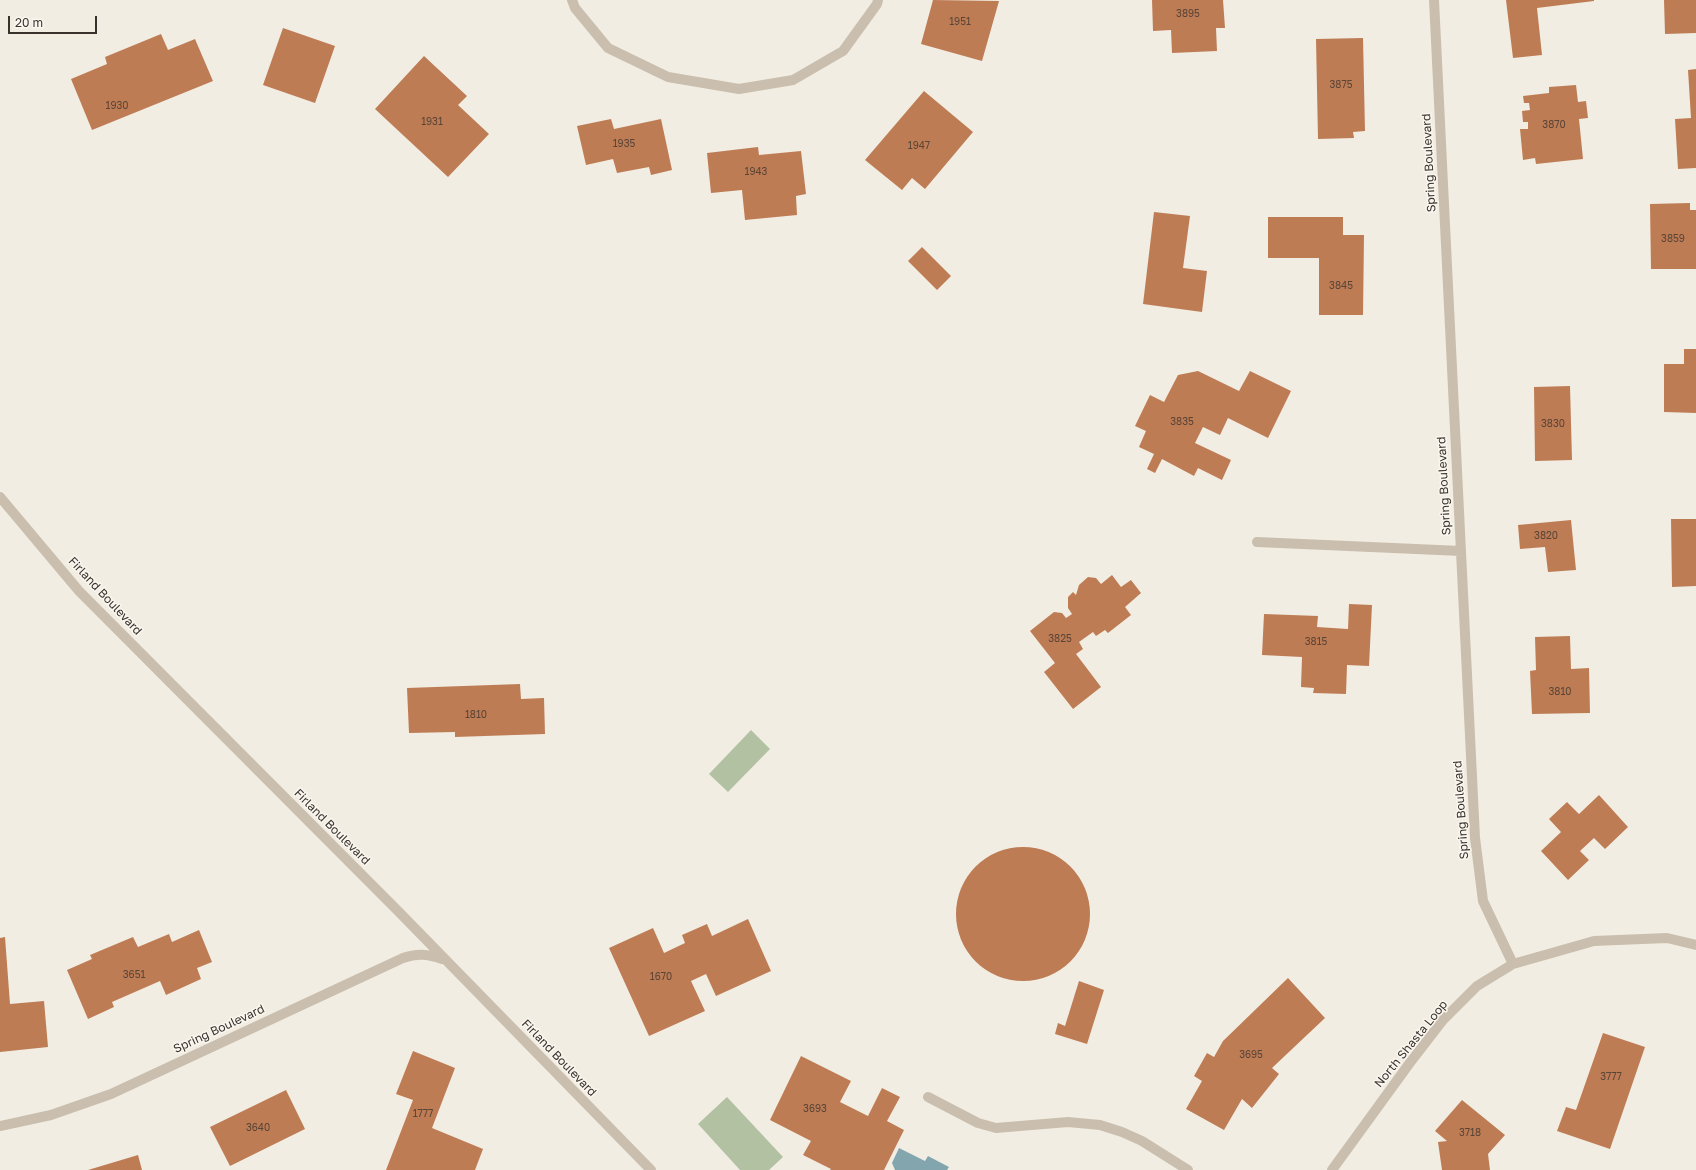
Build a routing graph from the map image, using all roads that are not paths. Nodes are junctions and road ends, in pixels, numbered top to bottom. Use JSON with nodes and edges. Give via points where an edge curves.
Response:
{"nodes":[{"id":1,"x":572,"y":0,"type":"edge"},
{"id":2,"x":878,"y":0,"type":"edge"},
{"id":3,"x":1434,"y":0,"type":"edge"},
{"id":4,"x":0,"y":497,"type":"edge"},
{"id":5,"x":1257,"y":542,"type":"dead end"},
{"id":6,"x":1460,"y":551,"type":"junction"},
{"id":7,"x":1696,"y":945,"type":"edge"},
{"id":8,"x":446,"y":961,"type":"junction"},
{"id":9,"x":1513,"y":964,"type":"junction"},
{"id":10,"x":928,"y":1097,"type":"dead end"},
{"id":11,"x":0,"y":1126,"type":"edge"},
{"id":12,"x":651,"y":1170,"type":"edge"},
{"id":13,"x":1188,"y":1170,"type":"edge"},
{"id":14,"x":1332,"y":1170,"type":"edge"}],
"edges":[{"from":1,"to":2,"type":"street","via":[[574,8],[608,48],[668,77],[739,89],[793,80],[843,51]]},
{"from":3,"to":6,"type":"street","name":"Spring Boulevard"},
{"from":4,"to":8,"type":"street","name":"Firland Boulevard","via":[[79,591]]},
{"from":5,"to":6,"type":"street"},
{"from":6,"to":9,"type":"street","name":"Spring Boulevard","via":[[1475,838],[1483,901]]},
{"from":7,"to":9,"type":"street","name":"North Shasta Loop","via":[[1667,938],[1594,940]]},
{"from":8,"to":11,"type":"street","name":"Spring Boulevard","via":[[419,954],[402,958],[111,1094],[51,1115]]},
{"from":8,"to":12,"type":"street","name":"Firland Boulevard"},
{"from":9,"to":14,"type":"street","name":"North Shasta Loop","via":[[1477,986],[1443,1020]]},
{"from":10,"to":13,"type":"street","via":[[978,1123],[996,1128],[1068,1122],[1100,1125],[1142,1142]]}]}
